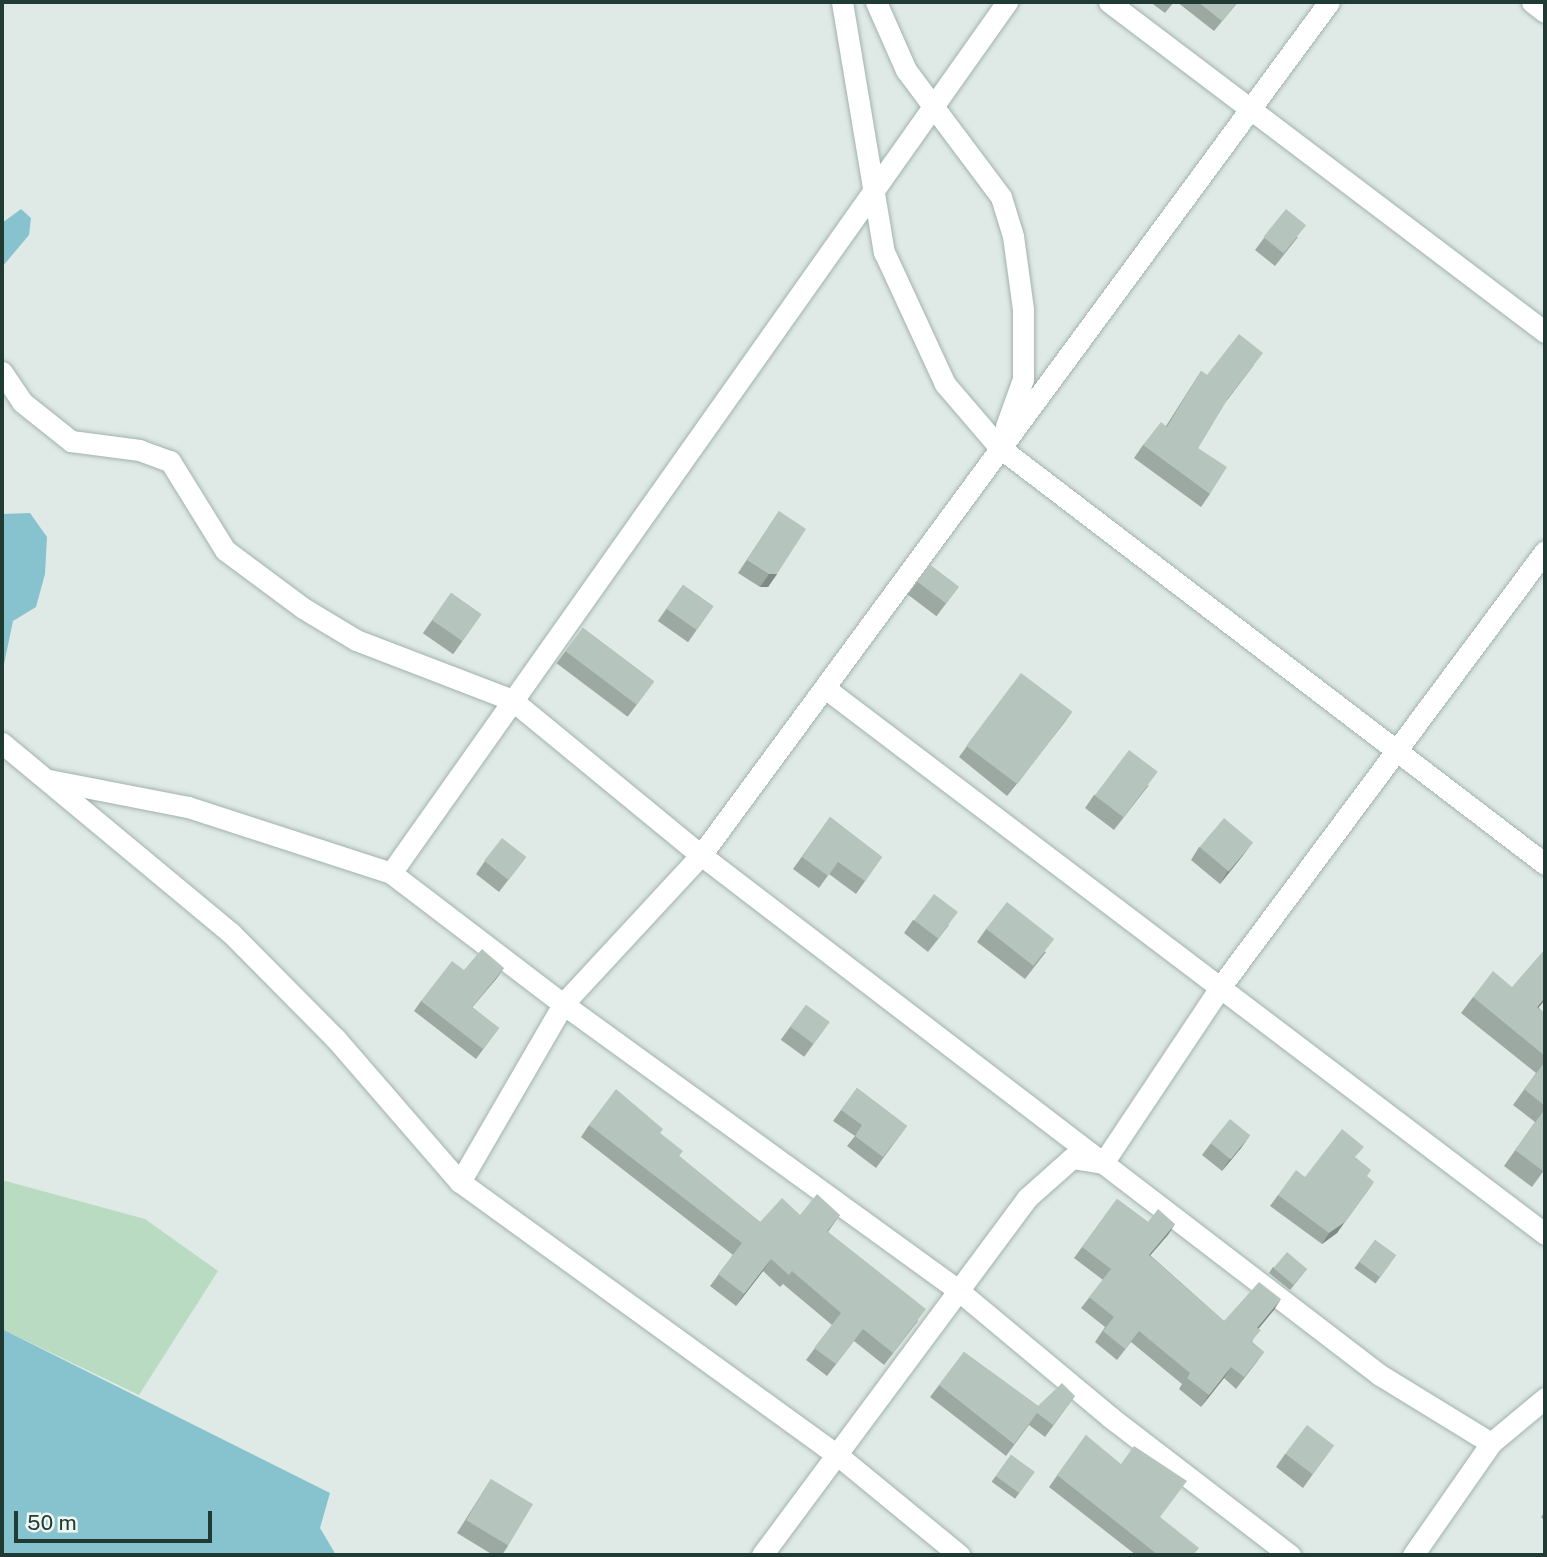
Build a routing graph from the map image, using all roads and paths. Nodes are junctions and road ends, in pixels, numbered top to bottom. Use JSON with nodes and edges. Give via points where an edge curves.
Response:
{"nodes":[{"id":1,"x":842,"y":2,"type":"edge"},
{"id":2,"x":876,"y":2,"type":"edge"},
{"id":3,"x":1007,"y":2,"type":"edge"},
{"id":4,"x":1109,"y":2,"type":"edge"},
{"id":5,"x":1329,"y":2,"type":"edge"},
{"id":6,"x":1532,"y":2,"type":"edge"},
{"id":7,"x":1545,"y":12,"type":"edge"},
{"id":8,"x":1250,"y":108,"type":"junction"},
{"id":9,"x":932,"y":109,"type":"junction"},
{"id":10,"x":873,"y":193,"type":"junction"},
{"id":11,"x":1545,"y":332,"type":"edge"},
{"id":12,"x":2,"y":372,"type":"edge"},
{"id":13,"x":999,"y":447,"type":"junction"},
{"id":14,"x":1545,"y":551,"type":"edge"},
{"id":15,"x":825,"y":688,"type":"junction"},
{"id":16,"x":512,"y":701,"type":"junction"},
{"id":17,"x":2,"y":743,"type":"edge"},
{"id":18,"x":1395,"y":751,"type":"junction"},
{"id":19,"x":48,"y":780,"type":"junction"},
{"id":20,"x":701,"y":855,"type":"junction"},
{"id":21,"x":1545,"y":864,"type":"edge"},
{"id":22,"x":391,"y":873,"type":"junction"},
{"id":23,"x":1221,"y":986,"type":"junction"},
{"id":24,"x":563,"y":1004,"type":"junction"},
{"id":25,"x":1103,"y":1163,"type":"junction"},
{"id":26,"x":460,"y":1182,"type":"junction"},
{"id":27,"x":1545,"y":1234,"type":"edge"},
{"id":28,"x":959,"y":1291,"type":"junction"},
{"id":29,"x":1545,"y":1398,"type":"edge"},
{"id":30,"x":1491,"y":1443,"type":"junction"},
{"id":31,"x":835,"y":1453,"type":"junction"},
{"id":32,"x":762,"y":1555,"type":"edge"},
{"id":33,"x":959,"y":1555,"type":"edge"},
{"id":34,"x":1290,"y":1555,"type":"edge"},
{"id":35,"x":1413,"y":1555,"type":"edge"}],
"edges":[{"from":1,"to":10,"type":"street"},
{"from":2,"to":9,"type":"street","via":[[906,70]]},
{"from":3,"to":9,"type":"street"},
{"from":4,"to":8,"type":"street"},
{"from":5,"to":8,"type":"street"},
{"from":6,"to":7,"type":"street"},
{"from":8,"to":11,"type":"street"},
{"from":8,"to":13,"type":"street"},
{"from":9,"to":10,"type":"street"},
{"from":9,"to":13,"type":"street","via":[[976,159],[1001,197],[1013,236],[1023,309],[1023,379]]},
{"from":10,"to":13,"type":"street","via":[[884,251],[945,384]]},
{"from":10,"to":16,"type":"street"},
{"from":12,"to":16,"type":"street","via":[[22,402],[71,441],[139,450],[170,461],[225,550],[303,608],[356,640]]},
{"from":13,"to":15,"type":"street"},
{"from":13,"to":18,"type":"street"},
{"from":14,"to":18,"type":"street"},
{"from":15,"to":20,"type":"street"},
{"from":15,"to":23,"type":"street"},
{"from":16,"to":20,"type":"street"},
{"from":16,"to":22,"type":"street"},
{"from":17,"to":19,"type":"street"},
{"from":18,"to":21,"type":"street"},
{"from":18,"to":23,"type":"street"},
{"from":19,"to":22,"type":"street","via":[[188,807]]},
{"from":19,"to":26,"type":"street","via":[[231,933],[336,1039]]},
{"from":20,"to":24,"type":"street"},
{"from":20,"to":25,"type":"street"},
{"from":22,"to":24,"type":"street"},
{"from":23,"to":25,"type":"street"},
{"from":23,"to":27,"type":"street"},
{"from":24,"to":26,"type":"street"},
{"from":24,"to":28,"type":"street"},
{"from":25,"to":28,"type":"street","via":[[1072,1158],[1027,1198]]},
{"from":25,"to":30,"type":"street","via":[[1380,1375]]},
{"from":26,"to":31,"type":"street"},
{"from":28,"to":31,"type":"street"},
{"from":28,"to":34,"type":"street","via":[[1110,1417]]},
{"from":29,"to":30,"type":"street"},
{"from":30,"to":35,"type":"street"},
{"from":31,"to":32,"type":"street"},
{"from":31,"to":33,"type":"street"}]}
